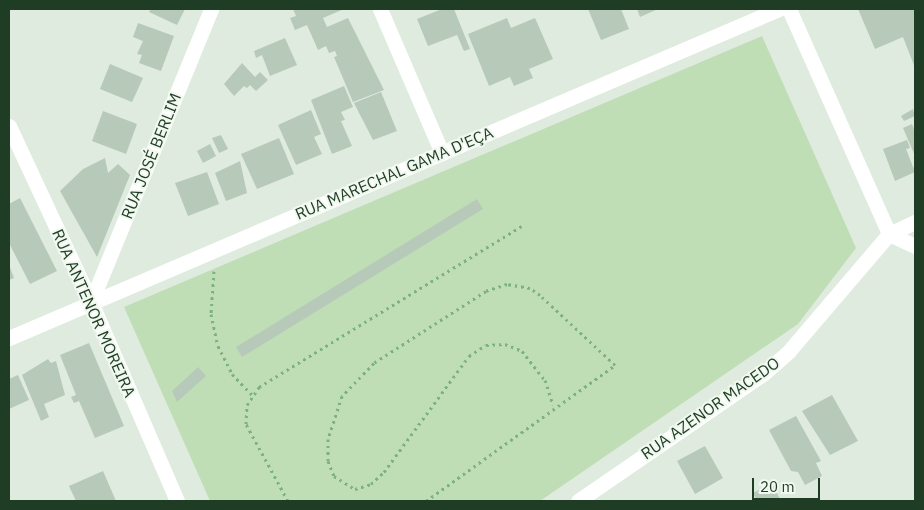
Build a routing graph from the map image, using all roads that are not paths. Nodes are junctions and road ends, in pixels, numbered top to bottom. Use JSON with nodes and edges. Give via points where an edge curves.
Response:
{"nodes":[{"id":1,"x":211,"y":9,"type":"edge"},
{"id":2,"x":380,"y":9,"type":"edge"},
{"id":3,"x":779,"y":9,"type":"edge"},
{"id":4,"x":789,"y":9,"type":"edge"},
{"id":5,"x":9,"y":126,"type":"edge"},
{"id":6,"x":442,"y":153,"type":"junction"},
{"id":7,"x":915,"y":222,"type":"edge"},
{"id":8,"x":889,"y":234,"type":"junction"},
{"id":9,"x":915,"y":246,"type":"edge"},
{"id":10,"x":91,"y":302,"type":"junction"},
{"id":11,"x":9,"y":338,"type":"edge"},
{"id":12,"x":176,"y":501,"type":"edge"},
{"id":13,"x":578,"y":501,"type":"edge"}],
"edges":[{"from":1,"to":10,"type":"street","name":"RUA JOSÉ BERLIM"},
{"from":2,"to":6,"type":"street"},
{"from":3,"to":6,"type":"street","name":"RUA MARECHAL GAMA D'EÇA"},
{"from":4,"to":8,"type":"street"},
{"from":5,"to":10,"type":"street","name":"RUA ANTENOR MOREIRA"},
{"from":6,"to":10,"type":"street","name":"RUA MARECHAL GAMA D'EÇA"},
{"from":7,"to":8,"type":"street"},
{"from":8,"to":9,"type":"street"},
{"from":8,"to":13,"type":"street","name":"RUA AZENOR MACEDO","via":[[789,351],[764,373]]},
{"from":10,"to":11,"type":"street","name":"RUA MARECHAL GAMA D'EÇA"},
{"from":10,"to":12,"type":"street","name":"RUA ANTENOR MOREIRA"}]}
